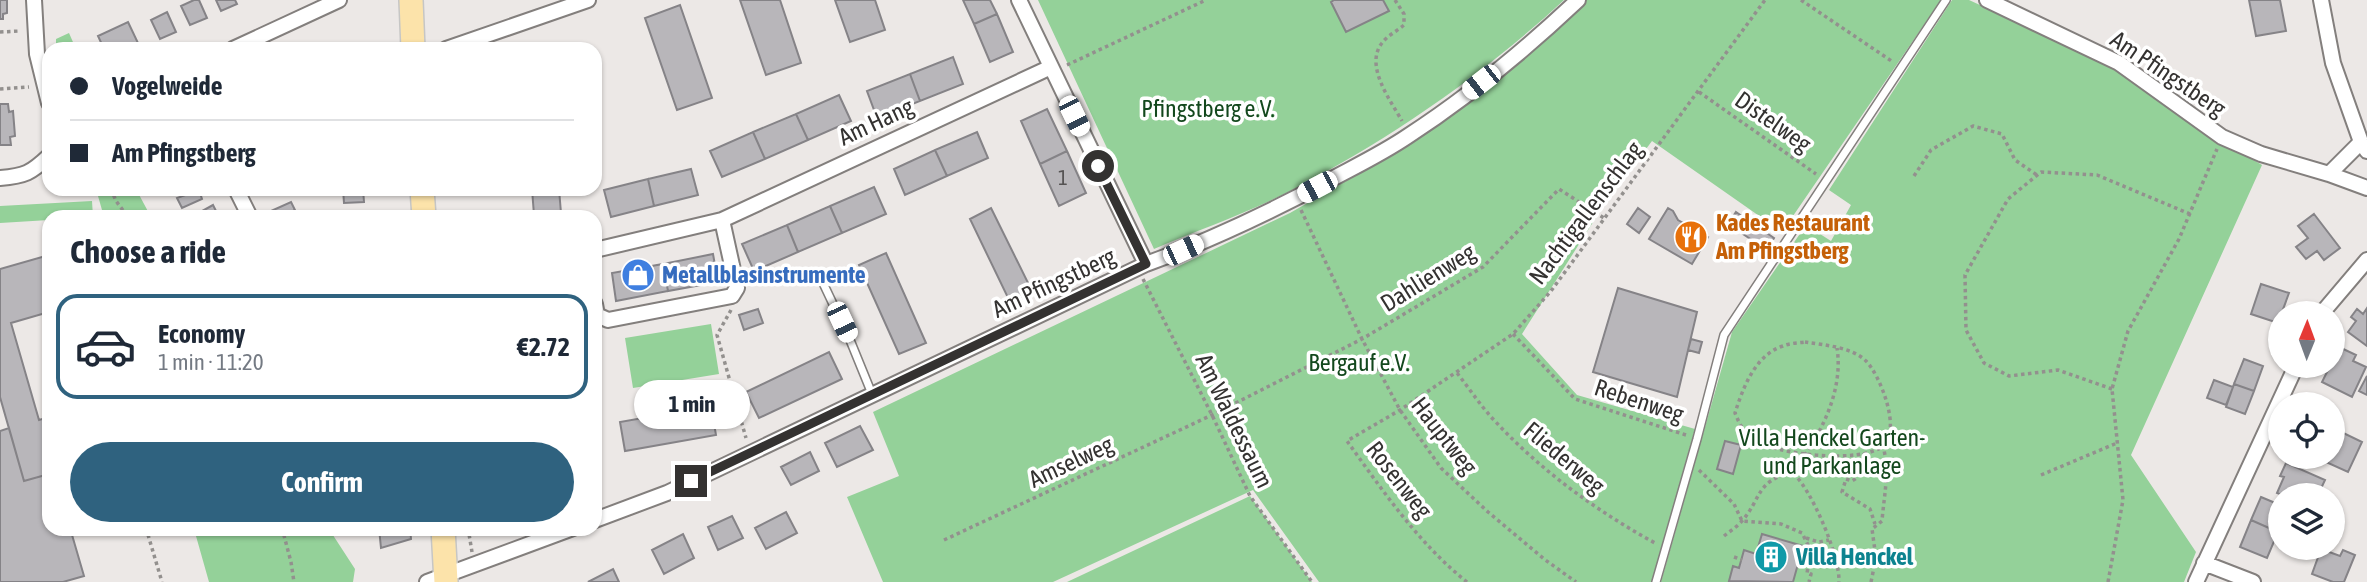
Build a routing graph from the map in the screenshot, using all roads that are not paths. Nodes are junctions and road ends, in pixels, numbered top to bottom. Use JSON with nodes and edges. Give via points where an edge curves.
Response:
{"nodes":[{"id":1,"x":34,"y":0,"type":"edge"},
{"id":2,"x":339,"y":0,"type":"edge"},
{"id":3,"x":411,"y":0,"type":"edge"},
{"id":4,"x":588,"y":0,"type":"edge"},
{"id":5,"x":1019,"y":0,"type":"edge"},
{"id":6,"x":1578,"y":0,"type":"edge"},
{"id":7,"x":1945,"y":0,"type":"edge"},
{"id":8,"x":1987,"y":0,"type":"edge"},
{"id":9,"x":2322,"y":0,"type":"edge"},
{"id":10,"x":248,"y":42,"type":"edge"},
{"id":11,"x":413,"y":42,"type":"edge"},
{"id":12,"x":466,"y":42,"type":"edge"},
{"id":13,"x":1051,"y":67,"type":"junction"},
{"id":14,"x":42,"y":77,"type":"edge"},
{"id":15,"x":2364,"y":146,"type":"edge"},
{"id":16,"x":42,"y":163,"type":"edge"},
{"id":17,"x":2329,"y":174,"type":"junction"},
{"id":18,"x":0,"y":178,"type":"edge"},
{"id":19,"x":2367,"y":188,"type":"edge"},
{"id":20,"x":722,"y":220,"type":"junction"},
{"id":21,"x":602,"y":248,"type":"edge"},
{"id":22,"x":2367,"y":260,"type":"edge"},
{"id":23,"x":1142,"y":266,"type":"junction"},
{"id":24,"x":824,"y":285,"type":"dead end"},
{"id":25,"x":2332,"y":301,"type":"edge"},
{"id":26,"x":602,"y":317,"type":"edge"},
{"id":27,"x":2290,"y":378,"type":"edge"},
{"id":28,"x":872,"y":394,"type":"junction"},
{"id":29,"x":602,"y":517,"type":"edge"},
{"id":30,"x":442,"y":536,"type":"edge"},
{"id":31,"x":552,"y":536,"type":"edge"},
{"id":32,"x":2204,"y":563,"type":"junction"},
{"id":33,"x":439,"y":580,"type":"edge"},
{"id":34,"x":1656,"y":582,"type":"edge"},
{"id":35,"x":2196,"y":582,"type":"edge"},
{"id":36,"x":2253,"y":582,"type":"edge"}],
"edges":[{"from":1,"to":14,"type":"street"},
{"from":2,"to":10,"type":"street"},
{"from":3,"to":11,"type":"main road"},
{"from":4,"to":12,"type":"street"},
{"from":5,"to":13,"type":"street"},
{"from":6,"to":23,"type":"street","name":"Am Pfingstberg","via":[[1492,74],[1383,152],[1295,198]]},
{"from":7,"to":34,"type":"lane","via":[[1724,335]]},
{"from":8,"to":17,"type":"street","name":"Am Pfingstberg","via":[[2119,63],[2222,137]]},
{"from":9,"to":15,"type":"street","via":[[2333,63]]},
{"from":13,"to":20,"type":"street","name":"Am Hang"},
{"from":13,"to":23,"type":"street"},
{"from":15,"to":17,"type":"street"},
{"from":16,"to":18,"type":"street","via":[[23,177]]},
{"from":17,"to":19,"type":"street","name":"Am Pfingstberg"},
{"from":20,"to":21,"type":"street","name":"Am Hang"},
{"from":20,"to":26,"type":"street","via":[[737,288],[732,296],[608,320]]},
{"from":22,"to":25,"type":"street"},
{"from":23,"to":28,"type":"street","name":"Am Pfingstberg"},
{"from":24,"to":28,"type":"lane"},
{"from":27,"to":32,"type":"street"},
{"from":28,"to":29,"type":"street","name":"Am Pfingstberg","via":[[667,492]]},
{"from":30,"to":33,"type":"main road"},
{"from":31,"to":33,"type":"street"},
{"from":32,"to":35,"type":"street"},
{"from":32,"to":36,"type":"street"}]}
